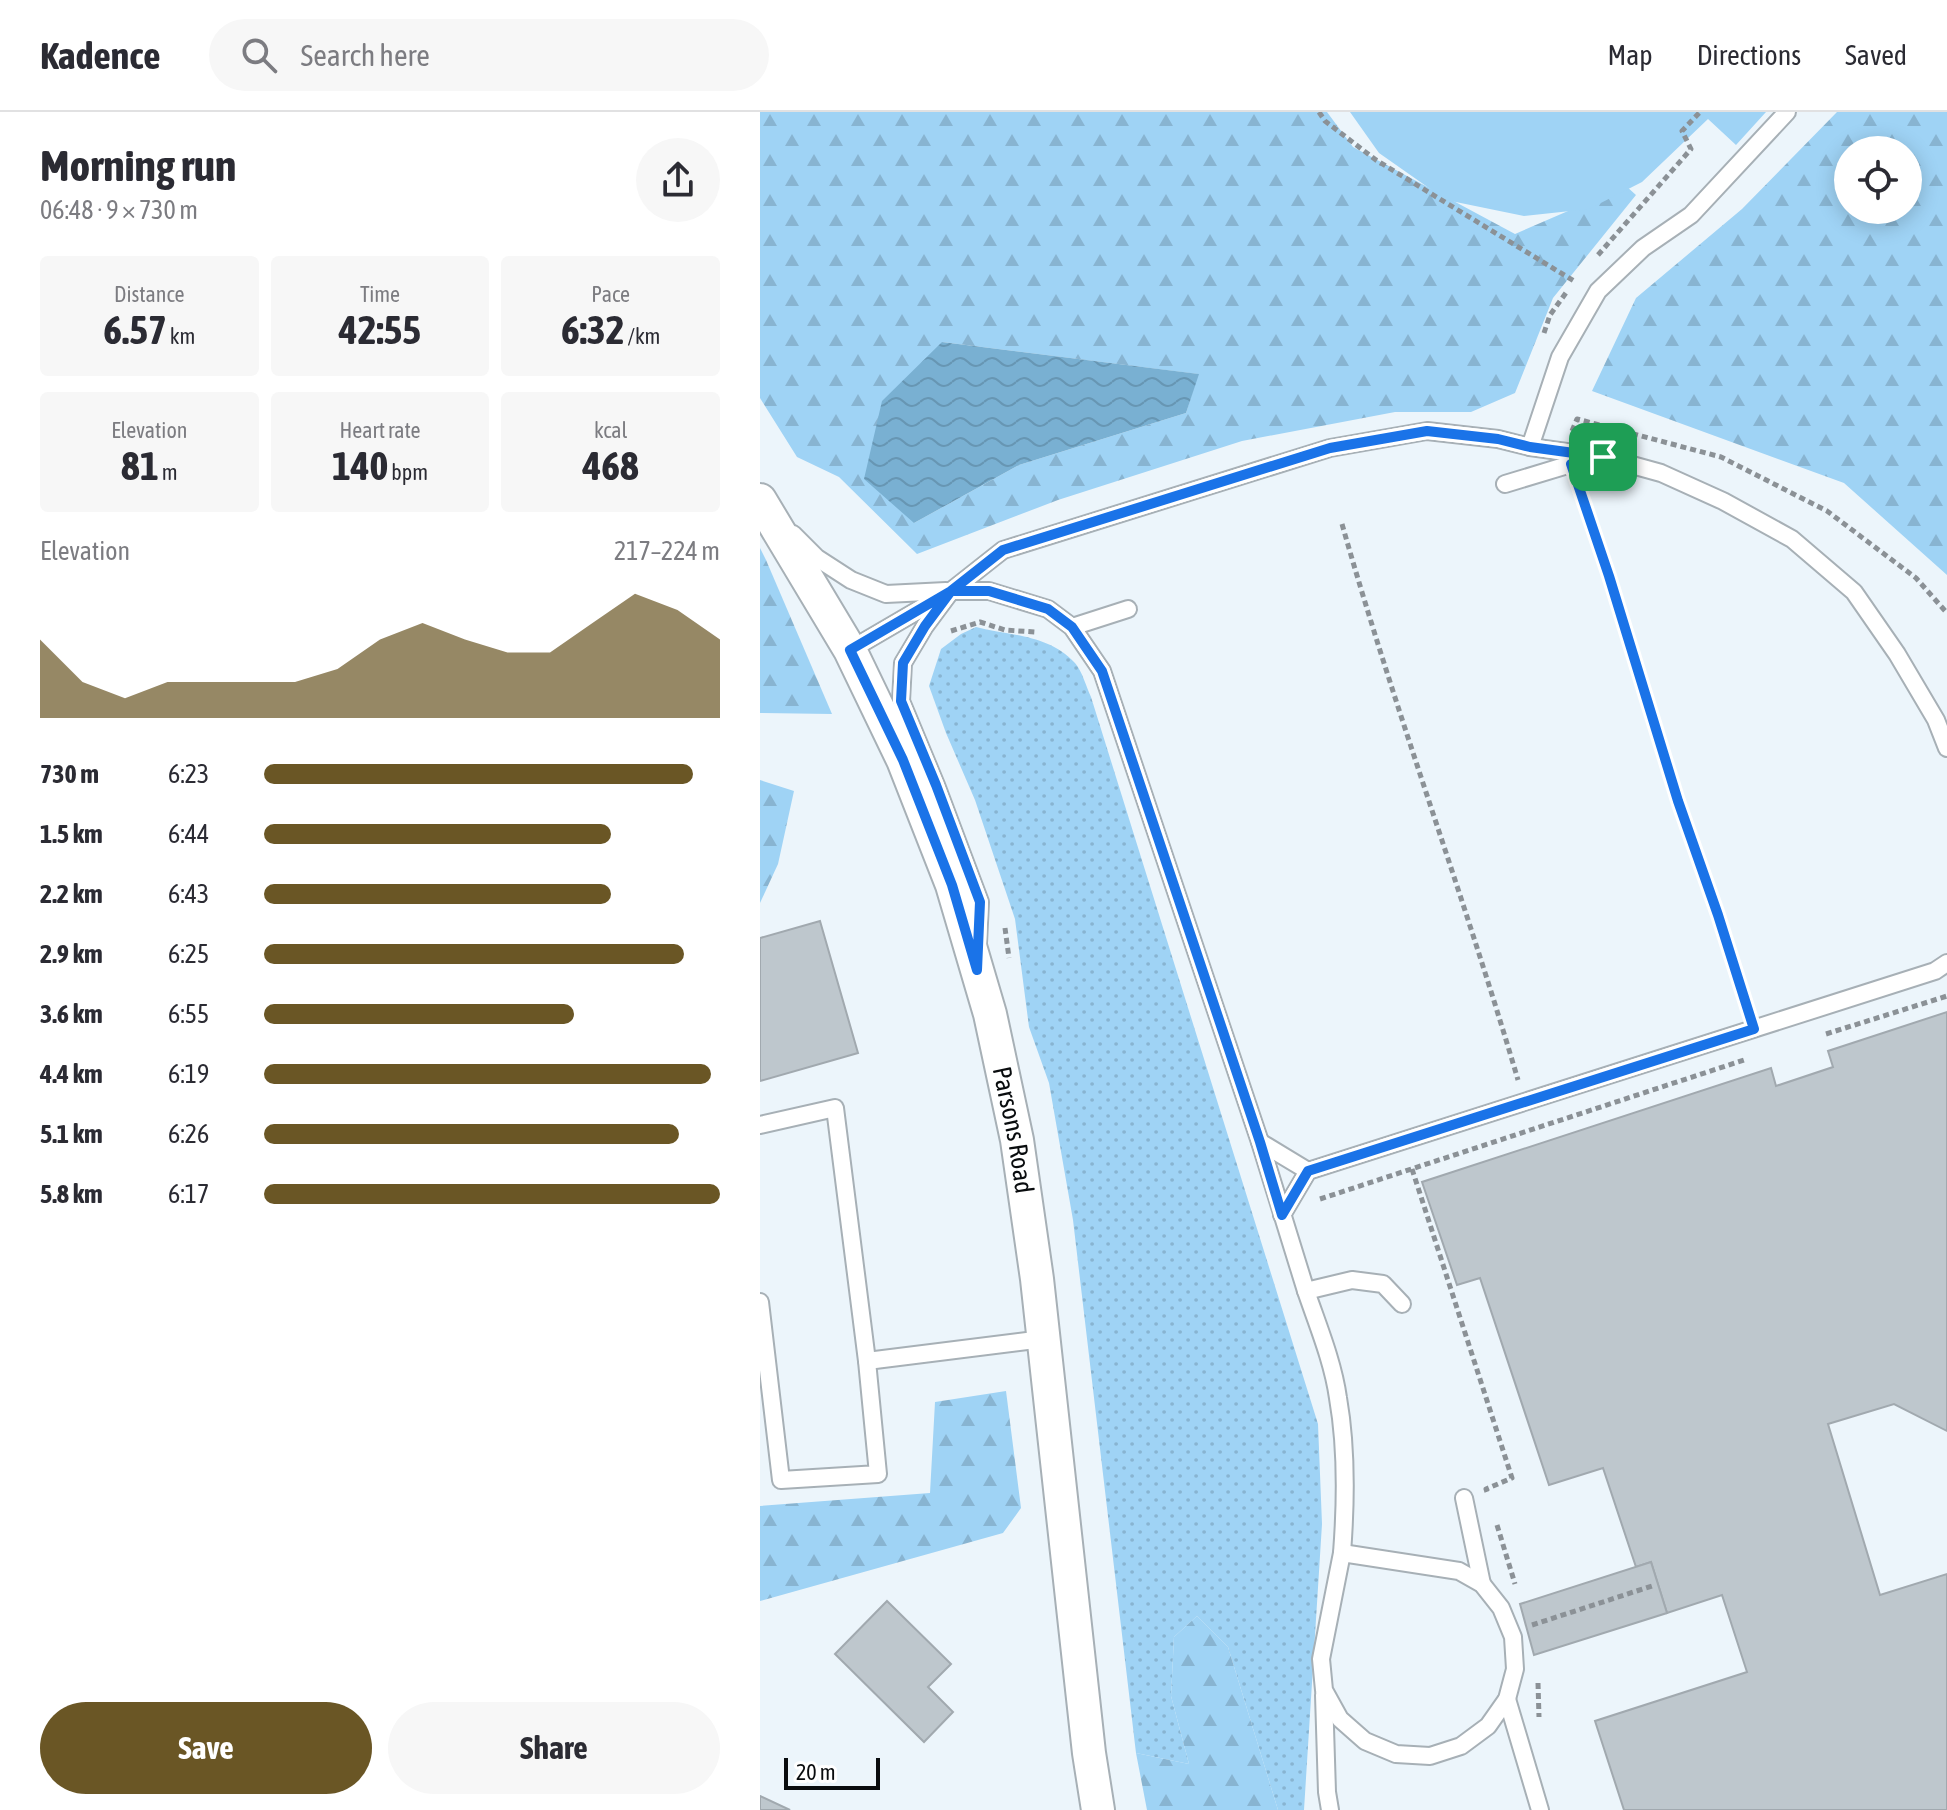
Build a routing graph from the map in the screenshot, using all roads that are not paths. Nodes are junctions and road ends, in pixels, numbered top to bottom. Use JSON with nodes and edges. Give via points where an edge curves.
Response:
{"nodes":[{"id":1,"x":1787,"y":112,"type":"edge"},
{"id":2,"x":1530,"y":447,"type":"junction"},
{"id":3,"x":1567,"y":458,"type":"junction"},
{"id":4,"x":1505,"y":484,"type":"dead end"},
{"id":5,"x":760,"y":500,"type":"edge"},
{"id":6,"x":951,"y":591,"type":"junction"},
{"id":7,"x":1128,"y":609,"type":"dead end"},
{"id":8,"x":1072,"y":627,"type":"junction"},
{"id":9,"x":850,"y":650,"type":"junction"},
{"id":10,"x":1947,"y":748,"type":"edge"},
{"id":11,"x":1947,"y":963,"type":"edge"},
{"id":12,"x":977,"y":970,"type":"junction"},
{"id":13,"x":760,"y":1125,"type":"edge"},
{"id":14,"x":1260,"y":1142,"type":"junction"},
{"id":15,"x":1308,"y":1171,"type":"junction"},
{"id":16,"x":1282,"y":1215,"type":"junction"},
{"id":17,"x":1306,"y":1291,"type":"junction"},
{"id":18,"x":760,"y":1302,"type":"edge"},
{"id":19,"x":1402,"y":1304,"type":"dead end"},
{"id":20,"x":1043,"y":1339,"type":"junction"},
{"id":21,"x":867,"y":1361,"type":"junction"},
{"id":22,"x":1464,"y":1498,"type":"dead end"},
{"id":23,"x":1342,"y":1553,"type":"junction"},
{"id":24,"x":1482,"y":1584,"type":"junction"},
{"id":25,"x":1324,"y":1690,"type":"junction"},
{"id":26,"x":1507,"y":1699,"type":"junction"},
{"id":27,"x":1098,"y":1810,"type":"edge"},
{"id":28,"x":1330,"y":1810,"type":"edge"},
{"id":29,"x":1540,"y":1810,"type":"edge"}],
"edges":[{"from":1,"to":2,"type":"lane","via":[[1691,215],[1643,248],[1598,291],[1560,357]]},
{"from":2,"to":3,"type":"lane"},
{"from":2,"to":6,"type":"lane","via":[[1427,431],[1330,448],[1003,550]]},
{"from":3,"to":4,"type":"lane"},
{"from":3,"to":10,"type":"lane","via":[[1603,457],[1661,473],[1792,539],[1854,592],[1897,654]]},
{"from":5,"to":6,"type":"lane","via":[[817,558],[851,580],[886,594]]},
{"from":5,"to":9,"type":"street","name":"Parsons Road"},
{"from":6,"to":8,"type":"lane","via":[[989,591],[1048,609]]},
{"from":6,"to":9,"type":"lane"},
{"from":6,"to":12,"type":"lane","via":[[903,663],[901,701],[980,902]]},
{"from":7,"to":8,"type":"lane"},
{"from":8,"to":14,"type":"lane","via":[[1102,671]]},
{"from":9,"to":12,"type":"street","name":"Parsons Road","via":[[903,760],[952,885]]},
{"from":11,"to":15,"type":"lane"},
{"from":12,"to":20,"type":"street","name":"Parsons Road","via":[[1017,1140]]},
{"from":13,"to":21,"type":"lane","via":[[835,1108]]},
{"from":14,"to":15,"type":"lane"},
{"from":14,"to":16,"type":"lane"},
{"from":15,"to":16,"type":"lane"},
{"from":16,"to":17,"type":"lane"},
{"from":17,"to":19,"type":"lane","via":[[1352,1280],[1383,1284]]},
{"from":17,"to":23,"type":"lane","via":[[1338,1395],[1345,1451]]},
{"from":18,"to":21,"type":"lane","via":[[781,1480],[878,1474]]},
{"from":20,"to":21,"type":"lane"},
{"from":20,"to":27,"type":"street","name":"Parsons Road"},
{"from":22,"to":24,"type":"lane"},
{"from":23,"to":24,"type":"lane","via":[[1459,1571]]},
{"from":23,"to":25,"type":"lane","via":[[1321,1659]]},
{"from":24,"to":26,"type":"lane","via":[[1501,1608],[1513,1637],[1515,1669]]},
{"from":25,"to":26,"type":"lane","via":[[1340,1719],[1365,1741],[1396,1754],[1430,1756],[1461,1746],[1488,1726]]},
{"from":25,"to":28,"type":"lane"},
{"from":26,"to":29,"type":"lane"}]}
